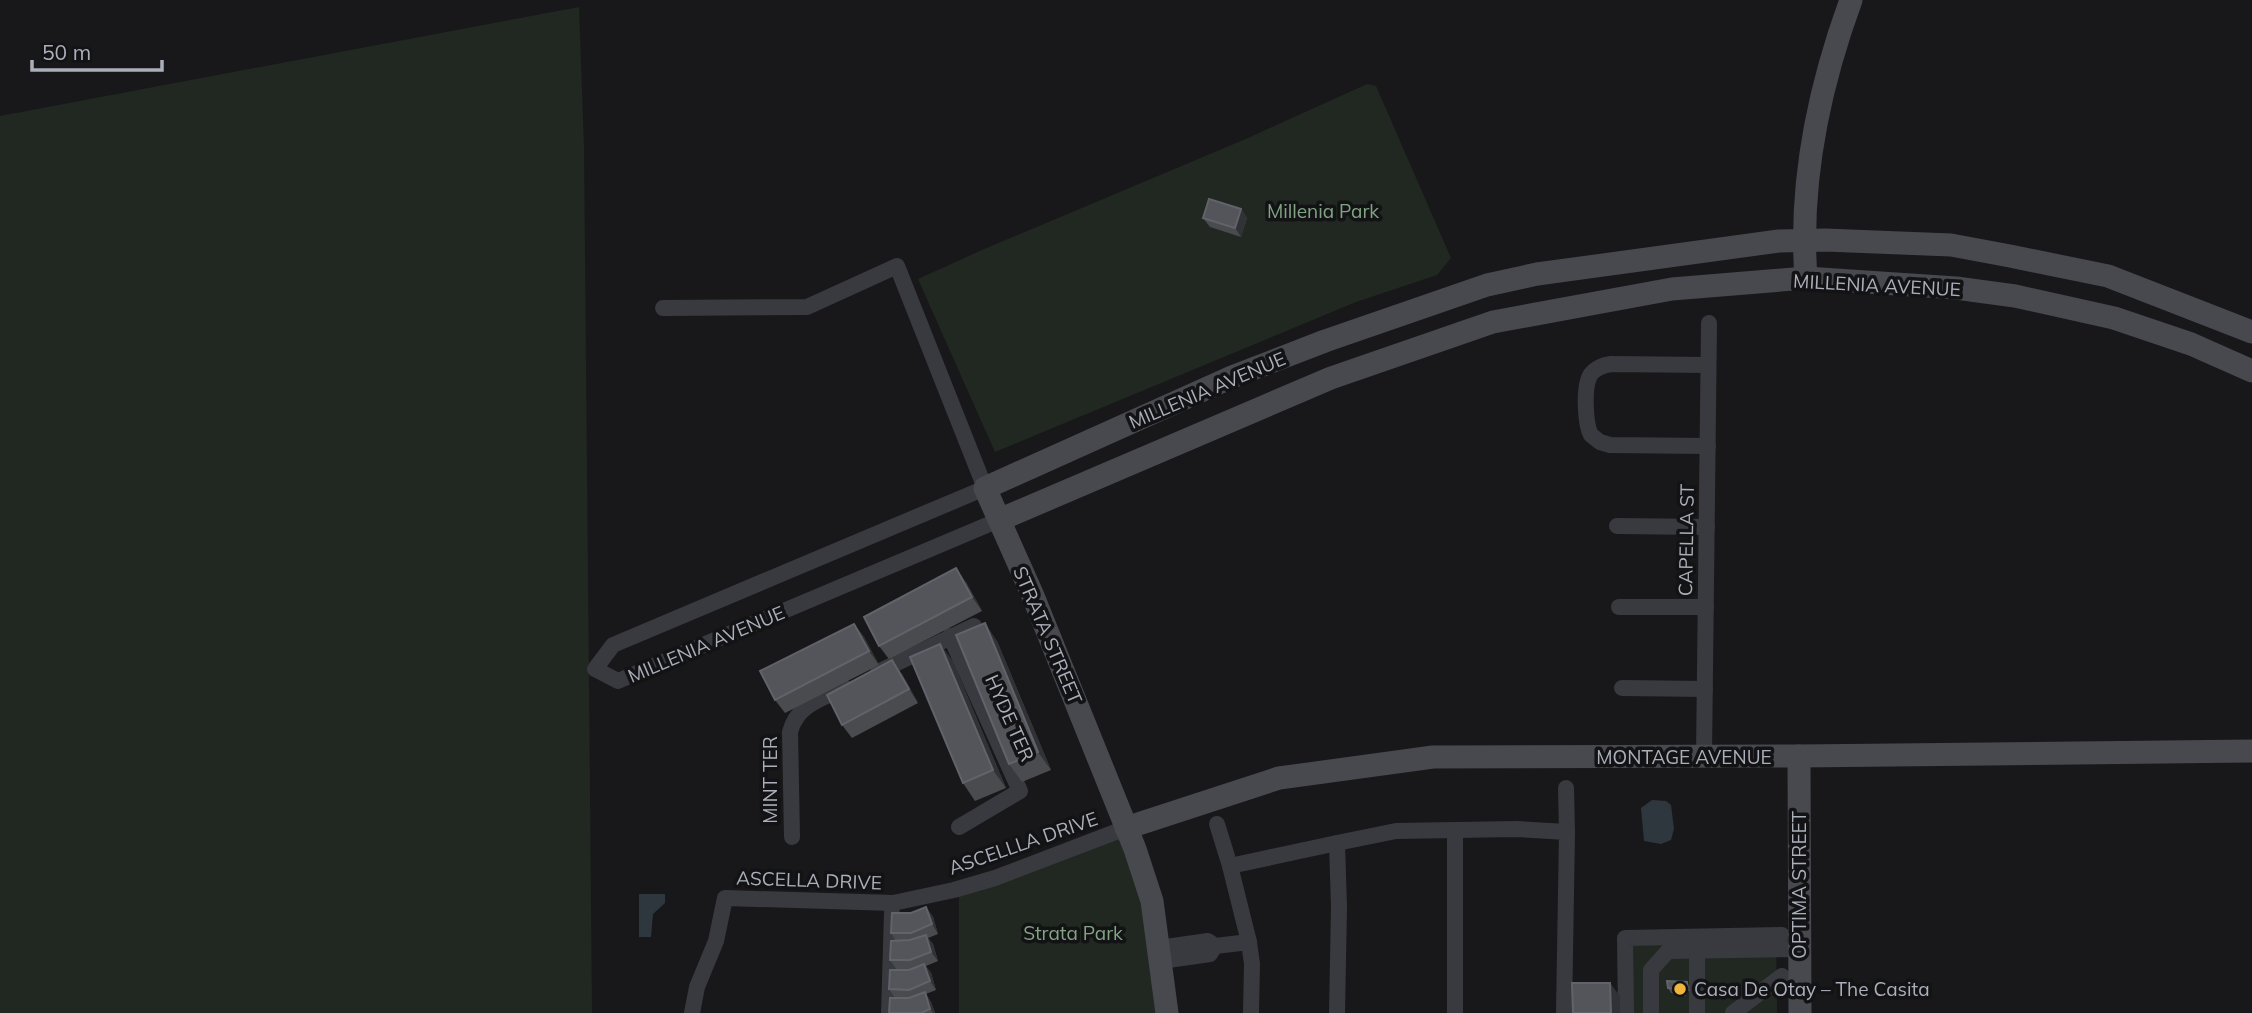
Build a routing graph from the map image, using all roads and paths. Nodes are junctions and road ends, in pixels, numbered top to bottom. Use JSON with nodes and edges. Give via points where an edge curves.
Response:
{"nodes":[{"id":1,"x":1851,"y":0,"type":"edge"},
{"id":2,"x":1803,"y":239,"type":"junction"},
{"id":3,"x":1806,"y":278,"type":"junction"},
{"id":4,"x":1486,"y":285,"type":"junction"},
{"id":5,"x":663,"y":307,"type":"dead end"},
{"id":6,"x":2216,"y":317,"type":"junction"},
{"id":7,"x":1497,"y":321,"type":"junction"},
{"id":8,"x":1709,"y":323,"type":"dead end"},
{"id":9,"x":2252,"y":332,"type":"edge"},
{"id":10,"x":2203,"y":349,"type":"junction"},
{"id":11,"x":1708,"y":365,"type":"junction"},
{"id":12,"x":2252,"y":372,"type":"edge"},
{"id":13,"x":1708,"y":446,"type":"junction"},
{"id":14,"x":985,"y":488,"type":"junction"},
{"id":15,"x":999,"y":520,"type":"junction"},
{"id":16,"x":1617,"y":526,"type":"dead end"},
{"id":17,"x":1707,"y":527,"type":"junction"},
{"id":18,"x":1619,"y":607,"type":"dead end"},
{"id":19,"x":1706,"y":607,"type":"junction"},
{"id":20,"x":974,"y":626,"type":"edge"},
{"id":21,"x":950,"y":636,"type":"junction"},
{"id":22,"x":1622,"y":688,"type":"dead end"},
{"id":23,"x":1705,"y":689,"type":"junction"},
{"id":24,"x":2252,"y":751,"type":"edge"},
{"id":25,"x":1798,"y":756,"type":"junction"},
{"id":26,"x":1704,"y":757,"type":"junction"},
{"id":27,"x":1566,"y":788,"type":"dead end"},
{"id":28,"x":1217,"y":824,"type":"dead end"},
{"id":29,"x":959,"y":827,"type":"dead end"},
{"id":30,"x":1126,"y":828,"type":"junction"},
{"id":31,"x":1455,"y":830,"type":"junction"},
{"id":32,"x":1567,"y":832,"type":"junction"},
{"id":33,"x":792,"y":837,"type":"dead end"},
{"id":34,"x":1336,"y":843,"type":"junction"},
{"id":35,"x":1230,"y":866,"type":"junction"},
{"id":36,"x":893,"y":903,"type":"junction"},
{"id":37,"x":1249,"y":942,"type":"junction"},
{"id":38,"x":1790,"y":942,"type":"junction"},
{"id":39,"x":1697,"y":943,"type":"junction"},
{"id":40,"x":1160,"y":954,"type":"junction"},
{"id":41,"x":1782,"y":976,"type":"dead end"},
{"id":42,"x":692,"y":1013,"type":"edge"},
{"id":43,"x":889,"y":1013,"type":"edge"},
{"id":44,"x":1167,"y":1013,"type":"edge"},
{"id":45,"x":1251,"y":1013,"type":"edge"},
{"id":46,"x":1338,"y":1013,"type":"edge"},
{"id":47,"x":1455,"y":1013,"type":"edge"},
{"id":48,"x":1564,"y":1013,"type":"edge"},
{"id":49,"x":1626,"y":1013,"type":"edge"},
{"id":50,"x":1651,"y":1013,"type":"edge"},
{"id":51,"x":1697,"y":1013,"type":"edge"},
{"id":52,"x":1733,"y":1013,"type":"edge"},
{"id":53,"x":1800,"y":1013,"type":"edge"}],
"edges":[{"from":1,"to":2,"type":"street","via":[[1815,118]]},
{"from":2,"to":3,"type":"street"},
{"from":2,"to":4,"type":"street","name":"MILLENIA AVENUE","via":[[1537,274]]},
{"from":2,"to":6,"type":"street","name":"MILLENIA AVENUE","via":[[1951,245],[2010,256],[2108,276]]},
{"from":3,"to":7,"type":"street","name":"MILLENIA AVENUE","via":[[1672,289]]},
{"from":3,"to":10,"type":"street","name":"MILLENIA AVENUE","via":[[2015,296],[2114,318]]},
{"from":4,"to":7,"type":"street"},
{"from":4,"to":14,"type":"street","name":"MILLENIA AVENUE","via":[[1232,377]]},
{"from":5,"to":14,"type":"street","name":"STRATA STREET","via":[[807,307],[897,266]]},
{"from":6,"to":9,"type":"street","name":"MILLENIA AVENUE"},
{"from":6,"to":10,"type":"street"},
{"from":7,"to":15,"type":"street","name":"MILLENIA AVENUE","via":[[1331,378]]},
{"from":8,"to":11,"type":"street","name":"CAPELLA ST"},
{"from":10,"to":12,"type":"street","name":"MILLENIA AVENUE"},
{"from":11,"to":13,"type":"street","name":"CAPELLA ST"},
{"from":11,"to":13,"type":"street","via":[[1602,366],[1588,379],[1587,404],[1587,426],[1602,443]]},
{"from":13,"to":17,"type":"street","name":"CAPELLA ST"},
{"from":14,"to":15,"type":"street","name":"STRATA STREET"},
{"from":14,"to":15,"type":"street","name":"MILLENIA AVENUE","via":[[613,645],[595,669],[618,681]]},
{"from":15,"to":30,"type":"street","name":"STRATA STREET"},
{"from":16,"to":17,"type":"street"},
{"from":17,"to":19,"type":"street","name":"CAPELLA ST"},
{"from":18,"to":19,"type":"street"},
{"from":19,"to":23,"type":"street","name":"CAPELLA ST"},
{"from":20,"to":21,"type":"street","name":"MINT TER"},
{"from":21,"to":29,"type":"street","name":"HYDE TER","via":[[1020,791]]},
{"from":21,"to":33,"type":"street","name":"MINT TER","via":[[806,707],[793,718]]},
{"from":22,"to":23,"type":"street"},
{"from":23,"to":26,"type":"street","name":"CAPELLA ST"},
{"from":24,"to":25,"type":"street","name":"MONTAGE AVENUE"},
{"from":25,"to":26,"type":"street","name":"MONTAGE AVENUE"},
{"from":25,"to":38,"type":"street","name":"OPTIMA STREET"},
{"from":26,"to":30,"type":"street","name":"MONTAGE AVENUE","via":[[1433,757],[1279,778]]},
{"from":27,"to":32,"type":"street"},
{"from":28,"to":35,"type":"street"},
{"from":30,"to":36,"type":"street","name":"ASCELLLA DRIVE","via":[[995,878]]},
{"from":30,"to":40,"type":"street","name":"STRATA STREET","via":[[1152,901]]},
{"from":31,"to":32,"type":"street"},
{"from":31,"to":34,"type":"street","via":[[1396,831]]},
{"from":31,"to":47,"type":"street"},
{"from":32,"to":48,"type":"street"},
{"from":34,"to":35,"type":"street"},
{"from":34,"to":46,"type":"street"},
{"from":35,"to":37,"type":"street"},
{"from":36,"to":42,"type":"street","name":"ASCELLA DRIVE","via":[[725,898]]},
{"from":36,"to":43,"type":"street"},
{"from":37,"to":40,"type":"street","via":[[1215,946],[1208,941]]},
{"from":37,"to":45,"type":"street"},
{"from":38,"to":39,"type":"street"},
{"from":38,"to":39,"type":"street"},
{"from":38,"to":53,"type":"street","name":"OPTIMA STREET"},
{"from":39,"to":49,"type":"street","via":[[1625,938]]},
{"from":39,"to":50,"type":"street","via":[[1668,951],[1651,970]]},
{"from":39,"to":51,"type":"street"},
{"from":40,"to":44,"type":"street","name":"STRATA STREET"},
{"from":41,"to":52,"type":"street"}]}
